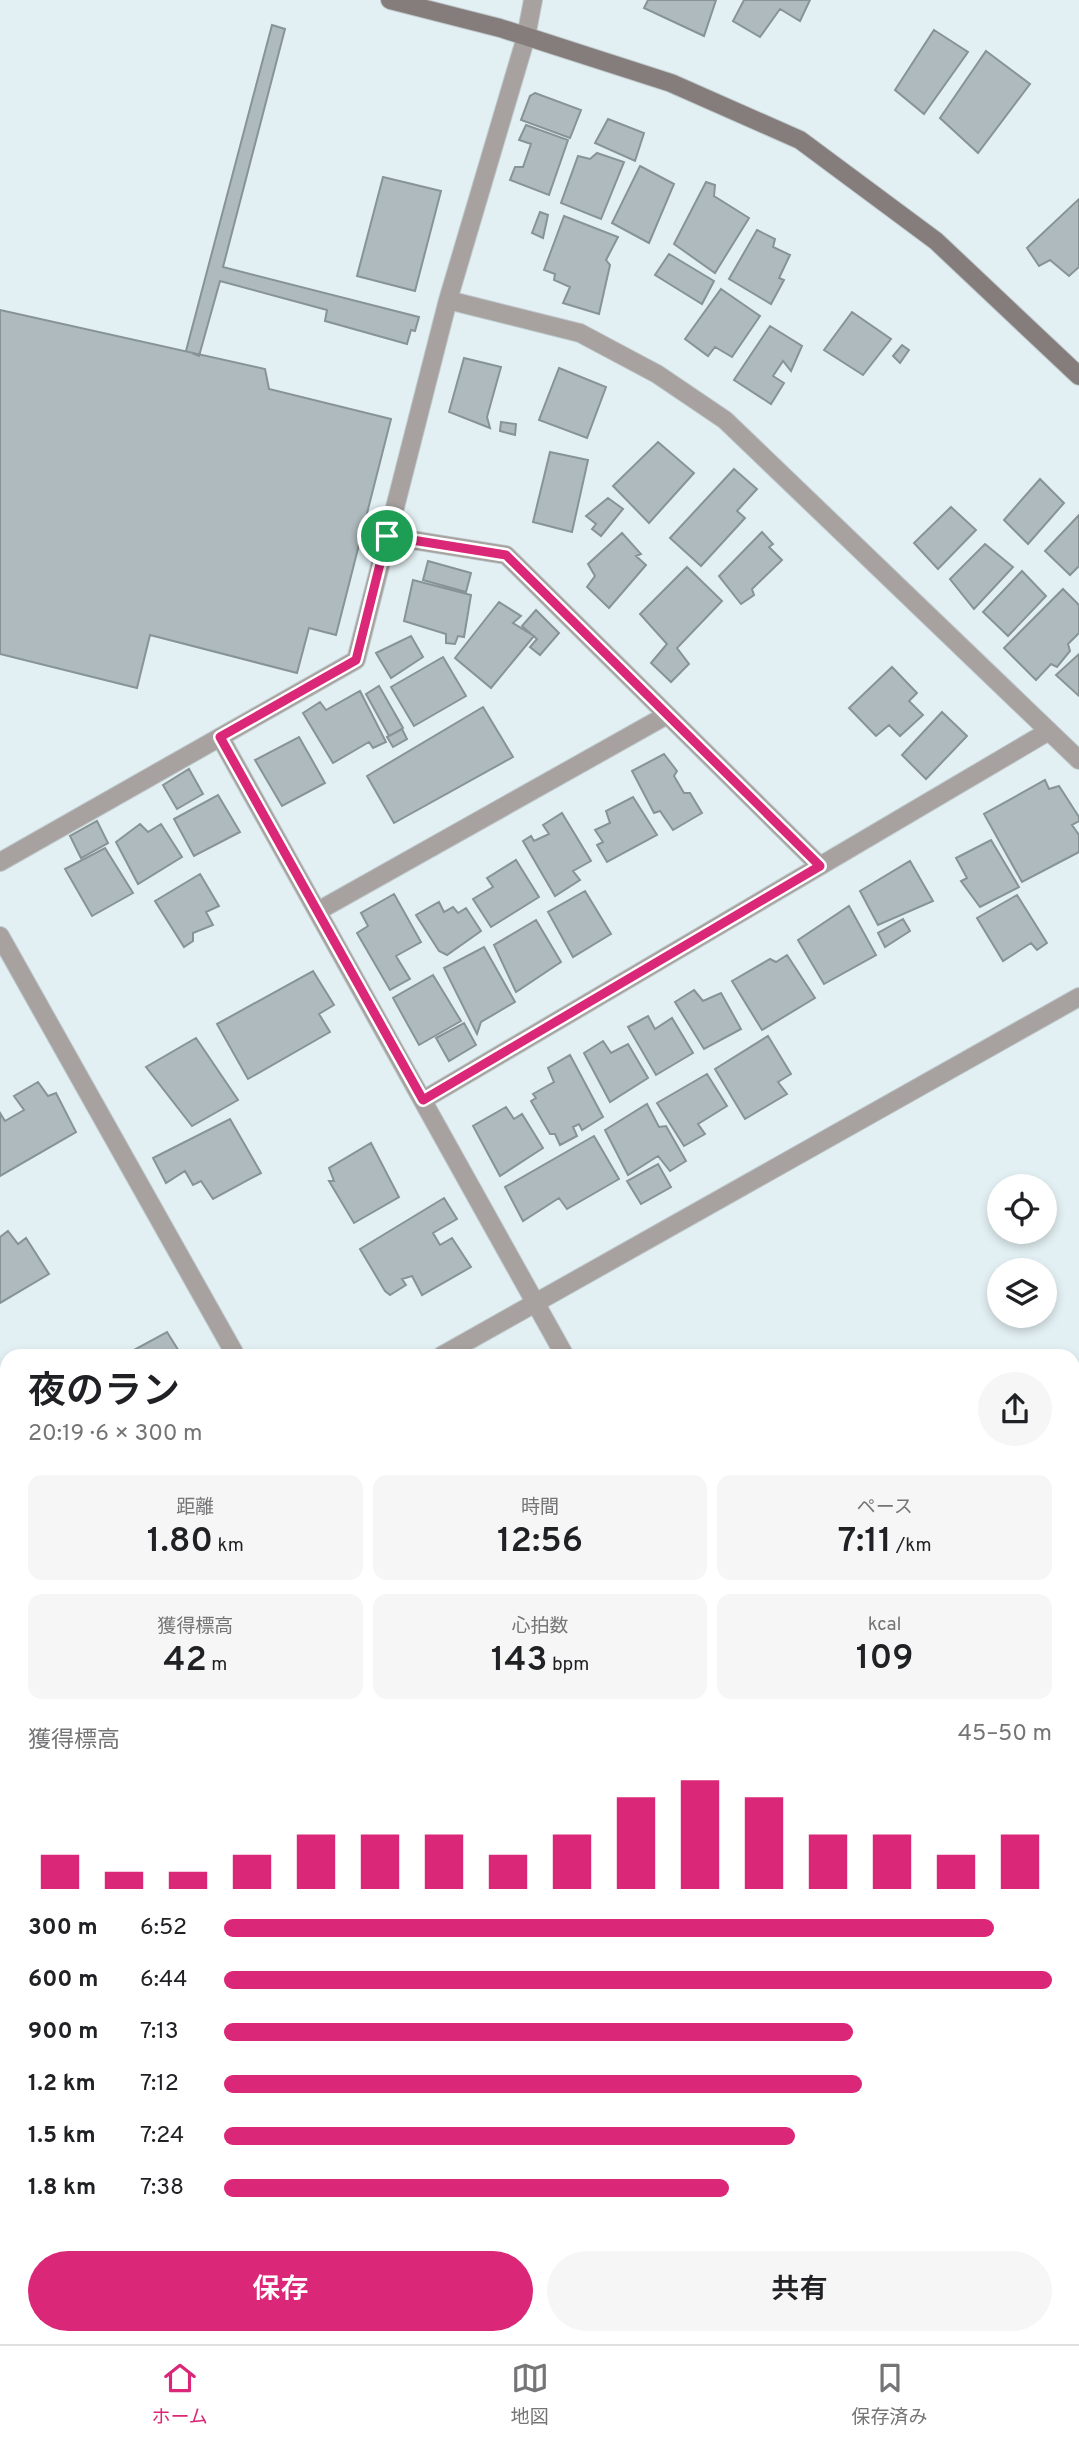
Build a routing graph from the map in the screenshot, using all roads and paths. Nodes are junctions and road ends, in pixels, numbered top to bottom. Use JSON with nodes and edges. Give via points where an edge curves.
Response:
{"nodes":[{"id":1,"x":390,"y":0,"type":"edge"},
{"id":2,"x":533,"y":0,"type":"edge"},
{"id":3,"x":526,"y":37,"type":"junction"},
{"id":4,"x":448,"y":300,"type":"junction"},
{"id":5,"x":1079,"y":376,"type":"edge"},
{"id":6,"x":387,"y":536,"type":"junction"},
{"id":7,"x":667,"y":715,"type":"junction"},
{"id":8,"x":1049,"y":731,"type":"junction"},
{"id":9,"x":220,"y":737,"type":"junction"},
{"id":10,"x":1079,"y":760,"type":"edge"},
{"id":11,"x":0,"y":862,"type":"edge"},
{"id":12,"x":820,"y":866,"type":"junction"},
{"id":13,"x":318,"y":911,"type":"junction"},
{"id":14,"x":0,"y":936,"type":"edge"},
{"id":15,"x":1079,"y":997,"type":"edge"},
{"id":16,"x":423,"y":1100,"type":"junction"},
{"id":17,"x":537,"y":1304,"type":"junction"},
{"id":18,"x":232,"y":1349,"type":"edge"},
{"id":19,"x":455,"y":1349,"type":"edge"},
{"id":20,"x":561,"y":1349,"type":"edge"}],
"edges":[{"from":1,"to":3,"type":"street"},
{"from":2,"to":3,"type":"street"},
{"from":3,"to":4,"type":"street"},
{"from":3,"to":5,"type":"street","via":[[671,83],[800,140],[936,241]]},
{"from":4,"to":6,"type":"street"},
{"from":4,"to":8,"type":"street","via":[[580,333],[657,374],[725,420]]},
{"from":6,"to":7,"type":"street","via":[[506,555]]},
{"from":6,"to":9,"type":"street","via":[[356,660]]},
{"from":7,"to":12,"type":"street"},
{"from":7,"to":13,"type":"street"},
{"from":8,"to":10,"type":"street"},
{"from":8,"to":12,"type":"street"},
{"from":9,"to":11,"type":"street"},
{"from":9,"to":13,"type":"street"},
{"from":12,"to":16,"type":"street"},
{"from":13,"to":16,"type":"street"},
{"from":14,"to":18,"type":"street"},
{"from":15,"to":17,"type":"street"},
{"from":16,"to":17,"type":"street"},
{"from":17,"to":19,"type":"street"},
{"from":17,"to":20,"type":"street"}]}
